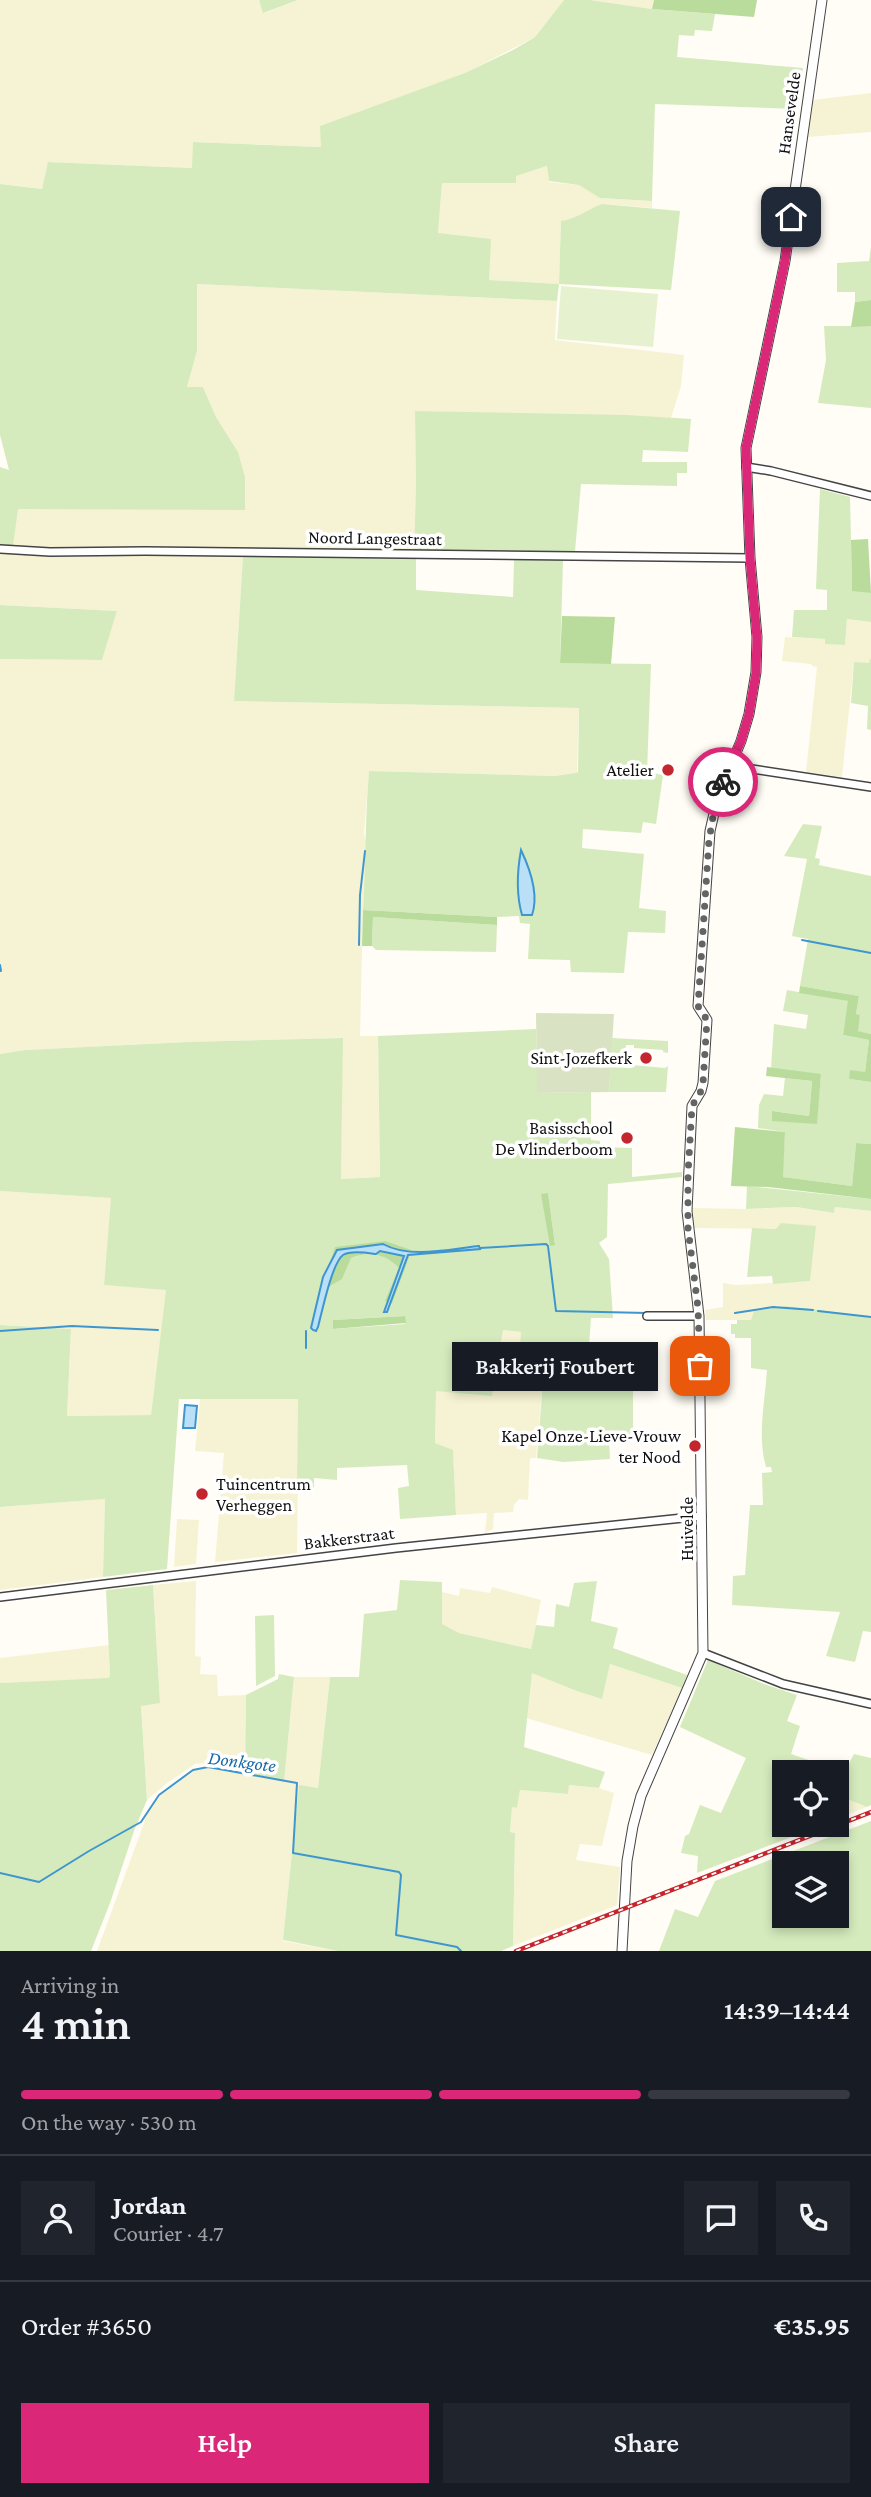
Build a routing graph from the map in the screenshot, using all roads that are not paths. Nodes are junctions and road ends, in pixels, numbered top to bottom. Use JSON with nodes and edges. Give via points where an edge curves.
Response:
{"nodes":[{"id":1,"x":822,"y":0,"type":"edge"},
{"id":2,"x":746,"y":467,"type":"junction"},
{"id":3,"x":871,"y":496,"type":"edge"},
{"id":4,"x":0,"y":549,"type":"edge"},
{"id":5,"x":750,"y":558,"type":"junction"},
{"id":6,"x":732,"y":761,"type":"junction"},
{"id":7,"x":871,"y":788,"type":"edge"},
{"id":8,"x":700,"y":973,"type":"joint"},
{"id":9,"x":647,"y":1316,"type":"dead end"},
{"id":10,"x":699,"y":1316,"type":"junction"},
{"id":11,"x":702,"y":1516,"type":"junction"},
{"id":12,"x":0,"y":1597,"type":"edge"},
{"id":13,"x":703,"y":1653,"type":"junction"},
{"id":14,"x":871,"y":1704,"type":"edge"},
{"id":15,"x":622,"y":1951,"type":"edge"}],
"edges":[{"from":1,"to":2,"type":"street","name":"Hansevelde","via":[[790,230],[748,432]]},
{"from":2,"to":3,"type":"street"},
{"from":2,"to":5,"type":"street","name":"Hansevelde"},
{"from":4,"to":5,"type":"street","name":"Noord Langestraat"},
{"from":5,"to":6,"type":"street","name":"Hansevelde","via":[[756,673],[749,714]]},
{"from":6,"to":7,"type":"street","via":[[752,769]]},
{"from":6,"to":8,"type":"street","name":"Hansevelde","via":[[710,831]]},
{"from":8,"to":10,"type":"street","name":"Huivelde","via":[[698,1006],[707,1020],[703,1083],[692,1106],[687,1211]]},
{"from":9,"to":10,"type":"street"},
{"from":10,"to":11,"type":"street","name":"Huivelde"},
{"from":11,"to":12,"type":"street","name":"Bakkerstraat"},
{"from":11,"to":13,"type":"street","name":"Huivelde"},
{"from":13,"to":14,"type":"street","via":[[783,1684]]},
{"from":13,"to":15,"type":"street","name":"Huivelde","via":[[641,1796],[627,1861]]}]}
